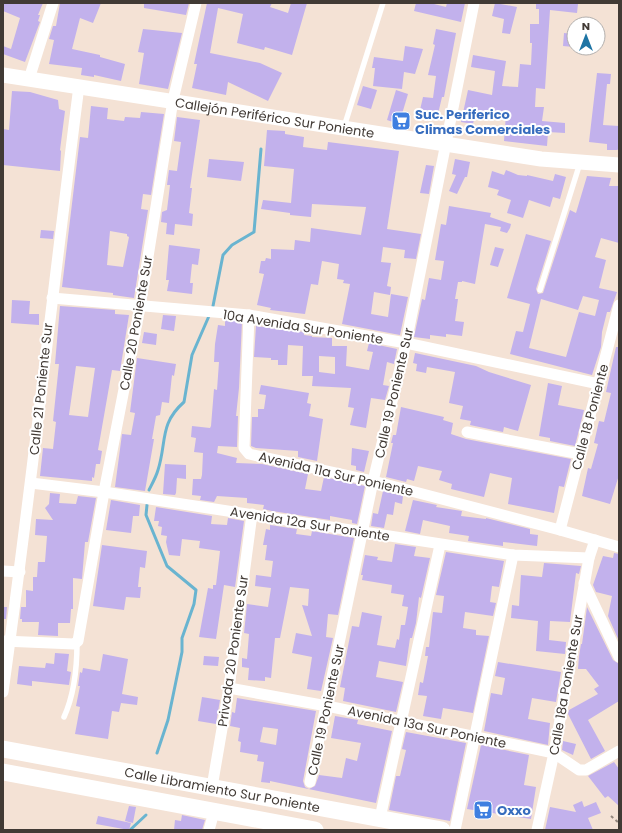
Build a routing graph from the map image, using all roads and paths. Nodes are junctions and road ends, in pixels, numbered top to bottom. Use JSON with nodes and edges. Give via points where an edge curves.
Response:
{"nodes":[{"id":1,"x":53,"y":3,"type":"edge"},
{"id":2,"x":196,"y":3,"type":"edge"},
{"id":3,"x":383,"y":3,"type":"edge"},
{"id":4,"x":474,"y":3,"type":"edge"},
{"id":5,"x":3,"y":75,"type":"edge"},
{"id":6,"x":29,"y":79,"type":"junction"},
{"id":7,"x":79,"y":86,"type":"junction"},
{"id":8,"x":173,"y":100,"type":"junction"},
{"id":9,"x":343,"y":128,"type":"junction"},
{"id":10,"x":446,"y":144,"type":"junction"},
{"id":11,"x":580,"y":163,"type":"junction"},
{"id":12,"x":619,"y":165,"type":"edge"},
{"id":13,"x":540,"y":290,"type":"dead end"},
{"id":14,"x":52,"y":298,"type":"junction"},
{"id":15,"x":619,"y":304,"type":"edge"},
{"id":16,"x":140,"y":307,"type":"junction"},
{"id":17,"x":249,"y":315,"type":"junction"},
{"id":18,"x":406,"y":343,"type":"junction"},
{"id":19,"x":598,"y":384,"type":"junction"},
{"id":20,"x":467,"y":432,"type":"dead end"},
{"id":21,"x":580,"y":454,"type":"junction"},
{"id":22,"x":373,"y":481,"type":"junction"},
{"id":23,"x":31,"y":482,"type":"junction"},
{"id":24,"x":104,"y":492,"type":"junction"},
{"id":25,"x":252,"y":514,"type":"junction"},
{"id":26,"x":560,"y":530,"type":"junction"},
{"id":27,"x":362,"y":532,"type":"junction"},
{"id":28,"x":595,"y":540,"type":"junction"},
{"id":29,"x":440,"y":545,"type":"junction"},
{"id":30,"x":619,"y":547,"type":"edge"},
{"id":31,"x":513,"y":555,"type":"junction"},
{"id":32,"x":589,"y":558,"type":"junction"},
{"id":33,"x":3,"y":571,"type":"edge"},
{"id":34,"x":20,"y":572,"type":"junction"},
{"id":35,"x":584,"y":583,"type":"junction"},
{"id":36,"x":6,"y":641,"type":"edge"},
{"id":37,"x":77,"y":643,"type":"junction"},
{"id":38,"x":619,"y":658,"type":"edge"},
{"id":39,"x":229,"y":688,"type":"junction"},
{"id":40,"x":3,"y":692,"type":"edge"},
{"id":41,"x":327,"y":706,"type":"junction"},
{"id":42,"x":64,"y":716,"type":"dead end"},
{"id":43,"x":401,"y":721,"type":"junction"},
{"id":44,"x":475,"y":737,"type":"junction"},
{"id":45,"x":3,"y":749,"type":"edge"},
{"id":46,"x":619,"y":751,"type":"edge"},
{"id":47,"x":554,"y":753,"type":"junction"},
{"id":48,"x":3,"y":772,"type":"edge"},
{"id":49,"x":310,"y":782,"type":"dead end"},
{"id":50,"x":212,"y":787,"type":"junction"},
{"id":51,"x":214,"y":812,"type":"junction"},
{"id":52,"x":611,"y":816,"type":"dead end"},
{"id":53,"x":380,"y":818,"type":"junction"},
{"id":54,"x":619,"y":823,"type":"edge"},
{"id":55,"x":210,"y":830,"type":"edge"},
{"id":56,"x":315,"y":830,"type":"edge"},
{"id":57,"x":442,"y":830,"type":"edge"},
{"id":58,"x":455,"y":830,"type":"edge"},
{"id":59,"x":537,"y":830,"type":"edge"}],
"edges":[{"from":1,"to":6,"type":"street"},
{"from":2,"to":8,"type":"street","name":"Calle 20 Poniente Sur"},
{"from":3,"to":9,"type":"lane"},
{"from":4,"to":10,"type":"street","name":"Calle 19 Poniente Sur"},
{"from":5,"to":6,"type":"main road","name":"Callejón Periférico Sur Poniente"},
{"from":6,"to":7,"type":"main road","name":"Callejón Periférico Sur Poniente"},
{"from":7,"to":8,"type":"main road","name":"Callejón Periférico Sur Poniente"},
{"from":7,"to":14,"type":"street","name":"Calle 21 Poniente Sur"},
{"from":8,"to":9,"type":"main road","name":"Callejón Periférico Sur Poniente"},
{"from":8,"to":16,"type":"street","name":"Calle 20 Poniente Sur"},
{"from":9,"to":10,"type":"main road","name":"Callejón Periférico Sur Poniente"},
{"from":10,"to":11,"type":"main road","name":"Callejón Periférico Sur Poniente","via":[[541,160]]},
{"from":10,"to":18,"type":"street","name":"Calle 19 Poniente Sur"},
{"from":11,"to":12,"type":"main road","name":"Callejón Periférico Sur Poniente"},
{"from":11,"to":13,"type":"lane"},
{"from":14,"to":16,"type":"street","name":"10a Avenida Sur Poniente"},
{"from":14,"to":23,"type":"street","name":"Calle 21 Poniente Sur"},
{"from":15,"to":19,"type":"street","name":"Calle 18 Poniente"},
{"from":16,"to":17,"type":"street","name":"10a Avenida Sur Poniente"},
{"from":16,"to":24,"type":"street","name":"Calle 20 Poniente Sur"},
{"from":17,"to":18,"type":"street","name":"10a Avenida Sur Poniente"},
{"from":17,"to":22,"type":"street","name":"Avenida 11a Sur Poniente","via":[[245,451],[249,454]]},
{"from":18,"to":19,"type":"street","name":"10a Avenida Sur Poniente"},
{"from":18,"to":22,"type":"street","name":"Calle 19 Poniente Sur"},
{"from":19,"to":21,"type":"street","name":"Calle 18 Poniente"},
{"from":20,"to":21,"type":"street"},
{"from":21,"to":26,"type":"street","name":"Calle 18 Poniente"},
{"from":22,"to":26,"type":"street","name":"Avenida 11a Sur Poniente"},
{"from":22,"to":27,"type":"street","name":"Calle 19 Poniente Sur"},
{"from":23,"to":24,"type":"street","name":"Avenida 12a Sur Poniente"},
{"from":23,"to":34,"type":"street","name":"Calle 21 Poniente Sur"},
{"from":24,"to":25,"type":"street","name":"Avenida 12a Sur Poniente"},
{"from":24,"to":37,"type":"street","name":"Calle 20 Poniente Sur"},
{"from":25,"to":27,"type":"street","name":"Avenida 12a Sur Poniente"},
{"from":25,"to":39,"type":"street","name":"Privada 20 Poniente Sur"},
{"from":26,"to":28,"type":"street","name":"Avenida 11a Sur Poniente"},
{"from":27,"to":29,"type":"street","name":"Avenida 12a Sur Poniente"},
{"from":27,"to":41,"type":"street","name":"Calle 19 Poniente Sur"},
{"from":28,"to":30,"type":"street","name":"Avenida 11a Sur Poniente"},
{"from":28,"to":32,"type":"street","name":"Calle 18a Poniente Sur"},
{"from":29,"to":31,"type":"street","name":"Avenida 12a Sur Poniente"},
{"from":29,"to":43,"type":"street"},
{"from":31,"to":32,"type":"street","name":"Avenida 12a Sur Poniente"},
{"from":31,"to":44,"type":"street"},
{"from":32,"to":35,"type":"street","name":"Calle 18a Poniente Sur"},
{"from":33,"to":34,"type":"street"},
{"from":34,"to":36,"type":"street","name":"Calle 21 Poniente Sur"},
{"from":35,"to":38,"type":"street"},
{"from":35,"to":47,"type":"street","name":"Calle 18a Poniente Sur"},
{"from":36,"to":37,"type":"street"},
{"from":36,"to":40,"type":"street","name":"Calle 21 Poniente Sur"},
{"from":37,"to":42,"type":"lane","via":[[70,704]]},
{"from":39,"to":41,"type":"street","name":"Avenida 13a Sur Poniente"},
{"from":39,"to":50,"type":"street","name":"Privada 20 Poniente Sur"},
{"from":41,"to":43,"type":"street","name":"Avenida 13a Sur Poniente"},
{"from":41,"to":49,"type":"street","name":"Calle 19 Poniente Sur"},
{"from":43,"to":44,"type":"street","name":"Avenida 13a Sur Poniente"},
{"from":43,"to":53,"type":"street"},
{"from":44,"to":47,"type":"street","name":"Avenida 13a Sur Poniente"},
{"from":44,"to":58,"type":"street"},
{"from":45,"to":50,"type":"main road","name":"Calle Libramiento Sur Poniente"},
{"from":46,"to":47,"type":"street","via":[[586,770],[579,770]]},
{"from":47,"to":59,"type":"street","name":"Calle 18a Poniente Sur"},
{"from":48,"to":51,"type":"main road","name":"Calle Libramiento Sur Poniente"},
{"from":50,"to":53,"type":"main road","name":"Calle Libramiento Sur Poniente"},
{"from":51,"to":55,"type":"street"},
{"from":51,"to":56,"type":"main road","name":"Calle Libramiento Sur Poniente"},
{"from":52,"to":54,"type":"path"},
{"from":53,"to":57,"type":"main road","name":"Calle Libramiento Sur Poniente"}]}
